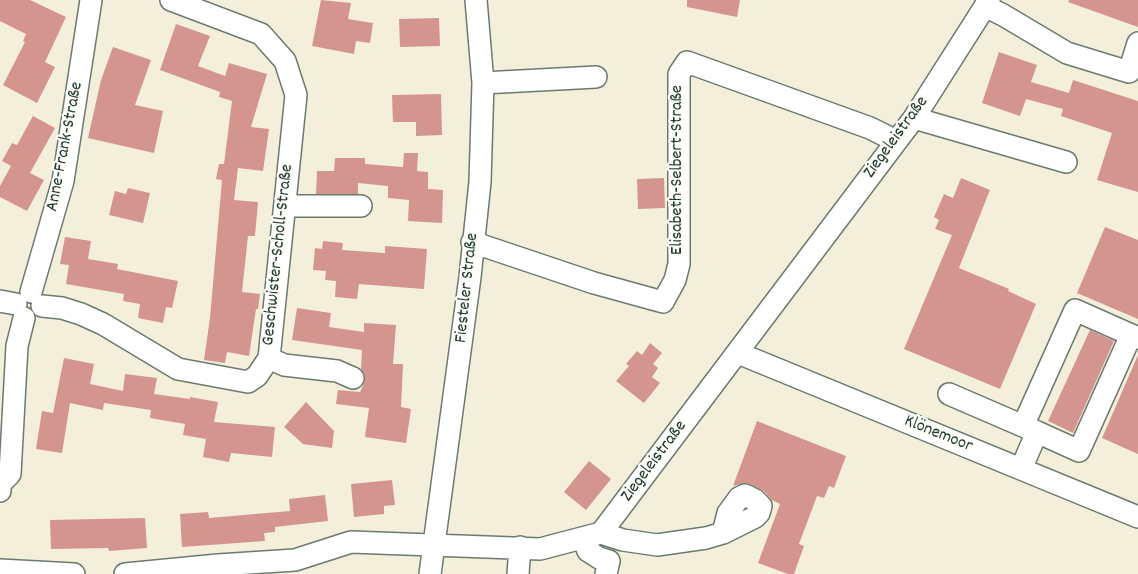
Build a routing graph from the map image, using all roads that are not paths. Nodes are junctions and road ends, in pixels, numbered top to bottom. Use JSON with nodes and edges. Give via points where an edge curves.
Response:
{"nodes":[{"id":1,"x":91,"y":0,"type":"edge"},
{"id":2,"x":171,"y":0,"type":"edge"},
{"id":3,"x":476,"y":0,"type":"edge"},
{"id":4,"x":987,"y":3,"type":"edge"},
{"id":5,"x":1138,"y":43,"type":"edge"},
{"id":6,"x":596,"y":77,"type":"dead end"},
{"id":7,"x":483,"y":84,"type":"junction"},
{"id":8,"x":914,"y":118,"type":"junction"},
{"id":9,"x":896,"y":141,"type":"junction"},
{"id":10,"x":1066,"y":162,"type":"dead end"},
{"id":11,"x":285,"y":206,"type":"junction"},
{"id":12,"x":361,"y":206,"type":"dead end"},
{"id":13,"x":472,"y":242,"type":"junction"},
{"id":14,"x":22,"y":304,"type":"edge"},
{"id":15,"x":1134,"y":336,"type":"edge"},
{"id":16,"x":738,"y":353,"type":"junction"},
{"id":17,"x":269,"y":358,"type":"junction"},
{"id":18,"x":352,"y":378,"type":"dead end"},
{"id":19,"x":949,"y":394,"type":"dead end"},
{"id":20,"x":1030,"y":429,"type":"junction"},
{"id":21,"x":1021,"y":469,"type":"junction"},
{"id":22,"x":0,"y":491,"type":"edge"},
{"id":23,"x":1138,"y":517,"type":"edge"},
{"id":24,"x":723,"y":533,"type":"dead end"},
{"id":25,"x":592,"y":535,"type":"junction"},
{"id":26,"x":435,"y":544,"type":"junction"},
{"id":27,"x":520,"y":547,"type":"junction"},
{"id":28,"x":0,"y":570,"type":"edge"},
{"id":29,"x":74,"y":574,"type":"edge"},
{"id":30,"x":125,"y":574,"type":"edge"},
{"id":31,"x":430,"y":574,"type":"edge"},
{"id":32,"x":518,"y":574,"type":"edge"},
{"id":33,"x":606,"y":574,"type":"edge"}],
"edges":[{"from":1,"to":14,"type":"street","name":"Anne-Frank-Straße","via":[[63,181]]},
{"from":2,"to":11,"type":"street","name":"Geschwister-Scholl-Straße","via":[[260,34],[285,61],[296,95]]},
{"from":3,"to":7,"type":"street","name":"Fiesteler Straße"},
{"from":4,"to":5,"type":"street","via":[[1067,52],[1129,72]]},
{"from":4,"to":8,"type":"street","name":"Ziegeleistraße"},
{"from":6,"to":7,"type":"street"},
{"from":7,"to":13,"type":"street","name":"Fiesteler Straße","via":[[480,182]]},
{"from":8,"to":9,"type":"street","name":"Ziegeleistraße"},
{"from":8,"to":10,"type":"street"},
{"from":9,"to":13,"type":"street","name":"Elisabeth-Selbert-Straße","via":[[861,124],[687,62],[679,74],[679,264],[663,302],[594,283]]},
{"from":9,"to":16,"type":"street","name":"Ziegeleistraße"},
{"from":11,"to":12,"type":"street"},
{"from":11,"to":17,"type":"street","name":"Geschwister-Scholl-Straße"},
{"from":13,"to":26,"type":"street","name":"Fiesteler Straße"},
{"from":14,"to":17,"type":"street","name":"Geschwister-Scholl-Straße","via":[[62,308],[81,314],[178,369],[248,382],[257,376]]},
{"from":14,"to":22,"type":"street","name":"Anne-Frank-Straße","via":[[10,474],[0,484]]},
{"from":15,"to":20,"type":"street","via":[[1079,451]]},
{"from":15,"to":20,"type":"street","via":[[1075,310]]},
{"from":16,"to":21,"type":"street","name":"Klönemoor"},
{"from":16,"to":25,"type":"street","name":"Ziegeleistraße"},
{"from":17,"to":18,"type":"street","via":[[284,365],[337,371]]},
{"from":19,"to":20,"type":"street"},
{"from":20,"to":21,"type":"street"},
{"from":21,"to":23,"type":"street","name":"Klönemoor"},
{"from":24,"to":25,"type":"street","via":[[690,542],[657,545]]},
{"from":25,"to":27,"type":"street","via":[[540,548]]},
{"from":25,"to":33,"type":"street","via":[[588,551],[609,561]]},
{"from":26,"to":27,"type":"street"},
{"from":26,"to":30,"type":"street","via":[[351,542],[295,560]]},
{"from":26,"to":31,"type":"street","name":"Fiesteler Straße"},
{"from":27,"to":32,"type":"street"},
{"from":28,"to":29,"type":"street"}]}
